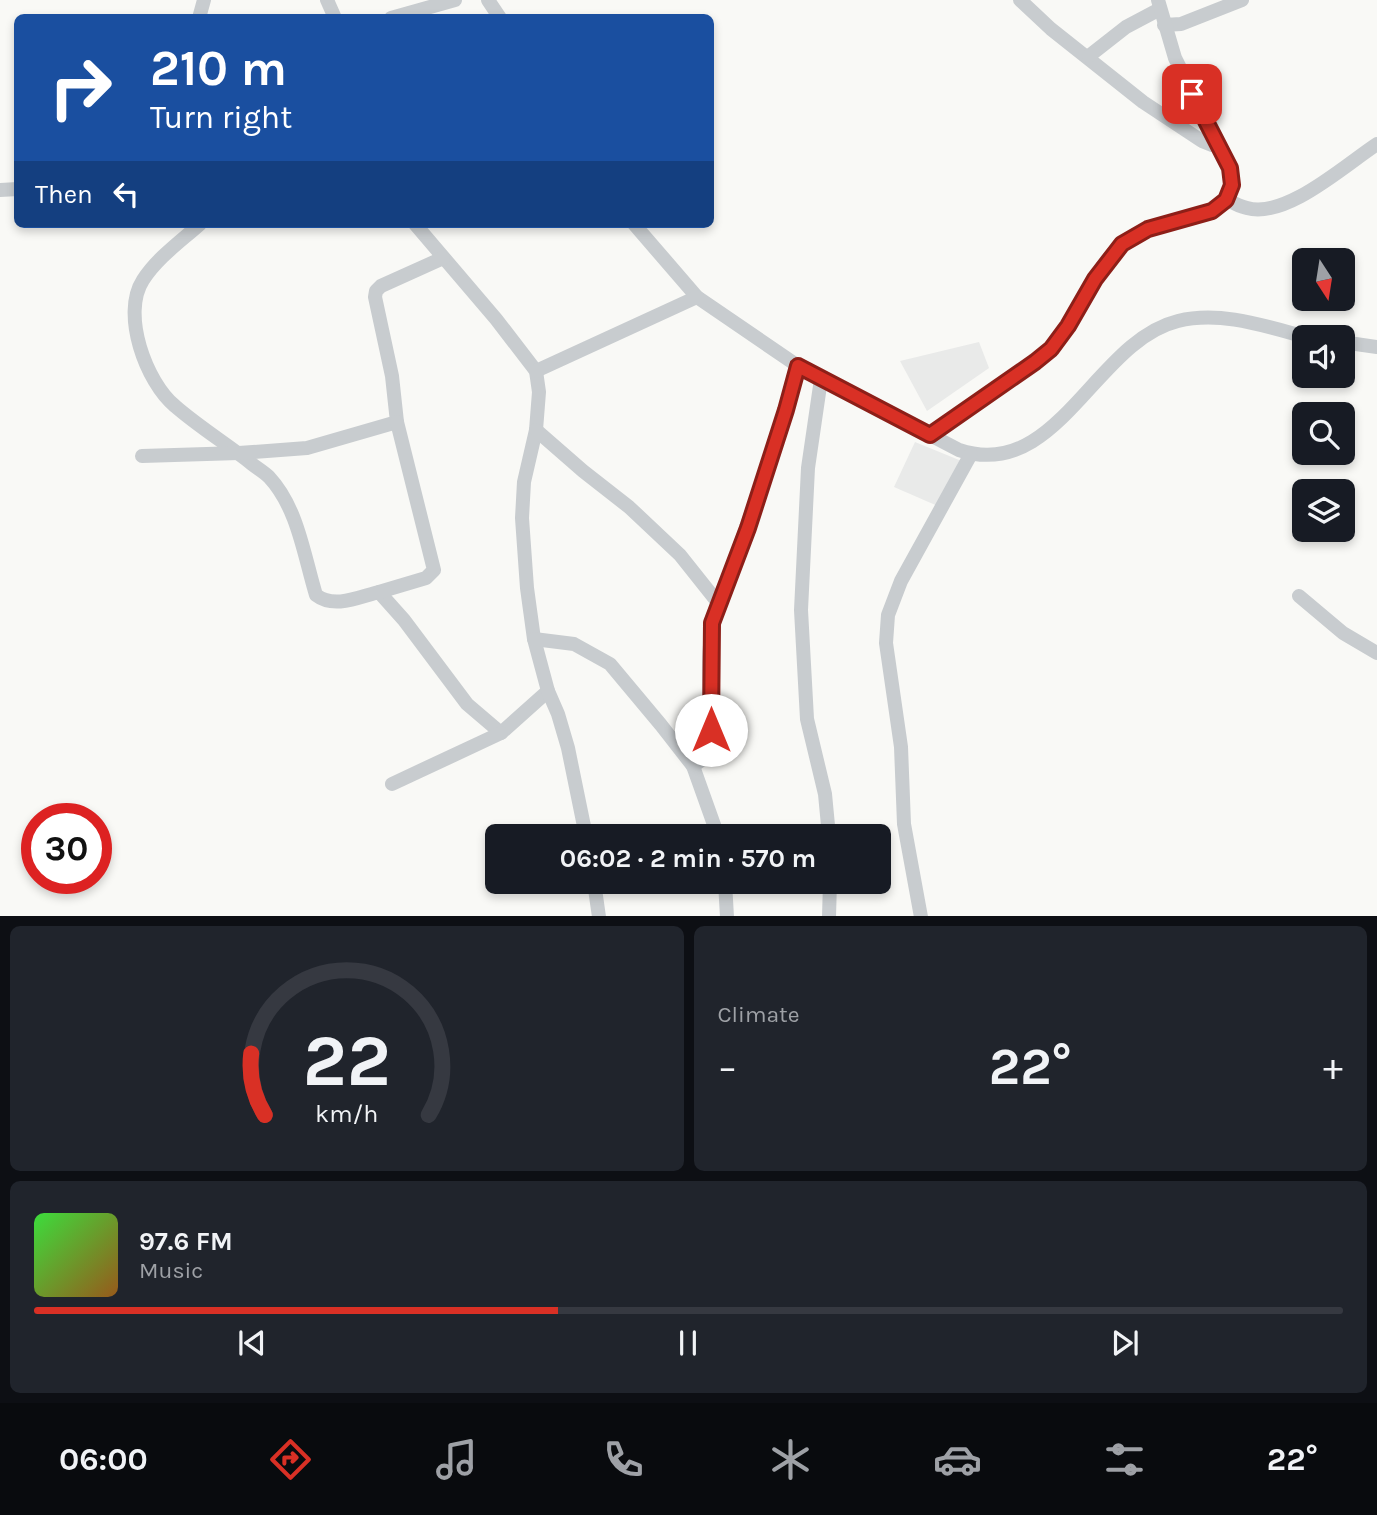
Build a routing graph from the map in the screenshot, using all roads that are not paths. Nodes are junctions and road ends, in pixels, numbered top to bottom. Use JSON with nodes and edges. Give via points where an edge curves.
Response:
{"nodes":[{"id":1,"x":455,"y":0,"type":"edge"},
{"id":2,"x":1020,"y":0,"type":"edge"},
{"id":3,"x":1242,"y":0,"type":"edge"},
{"id":4,"x":1159,"y":4,"type":"edge"},
{"id":5,"x":405,"y":14,"type":"edge"},
{"id":6,"x":1164,"y":25,"type":"junction"},
{"id":7,"x":1088,"y":57,"type":"junction"},
{"id":8,"x":1216,"y":142,"type":"junction"},
{"id":9,"x":1377,"y":144,"type":"edge"},
{"id":10,"x":1226,"y":200,"type":"junction"},
{"id":11,"x":196,"y":228,"type":"edge"},
{"id":12,"x":418,"y":228,"type":"edge"},
{"id":13,"x":637,"y":228,"type":"edge"},
{"id":14,"x":443,"y":258,"type":"junction"},
{"id":15,"x":697,"y":297,"type":"junction"},
{"id":16,"x":1292,"y":333,"type":"edge"},
{"id":17,"x":1355,"y":344,"type":"edge"},
{"id":18,"x":1377,"y":347,"type":"edge"},
{"id":19,"x":798,"y":366,"type":"junction"},
{"id":20,"x":536,"y":371,"type":"junction"},
{"id":21,"x":821,"y":379,"type":"junction"},
{"id":22,"x":397,"y":422,"type":"junction"},
{"id":23,"x":536,"y":429,"type":"junction"},
{"id":24,"x":930,"y":435,"type":"junction"},
{"id":25,"x":239,"y":453,"type":"junction"},
{"id":26,"x":971,"y":454,"type":"junction"},
{"id":27,"x":142,"y":456,"type":"dead end"},
{"id":28,"x":379,"y":592,"type":"junction"},
{"id":29,"x":1299,"y":596,"type":"dead end"},
{"id":30,"x":719,"y":604,"type":"junction"},
{"id":31,"x":534,"y":639,"type":"junction"},
{"id":32,"x":1377,"y":653,"type":"edge"},
{"id":33,"x":548,"y":691,"type":"junction"},
{"id":34,"x":501,"y":733,"type":"junction"},
{"id":35,"x":693,"y":766,"type":"junction"},
{"id":36,"x":392,"y":784,"type":"dead end"},
{"id":37,"x":584,"y":824,"type":"edge"},
{"id":38,"x":714,"y":824,"type":"edge"},
{"id":39,"x":828,"y":824,"type":"edge"},
{"id":40,"x":596,"y":894,"type":"edge"},
{"id":41,"x":726,"y":894,"type":"edge"},
{"id":42,"x":830,"y":894,"type":"edge"},
{"id":43,"x":599,"y":916,"type":"edge"},
{"id":44,"x":727,"y":916,"type":"edge"},
{"id":45,"x":829,"y":916,"type":"edge"},
{"id":46,"x":921,"y":916,"type":"edge"}],
"edges":[{"from":1,"to":5,"type":"street"},
{"from":2,"to":7,"type":"street"},
{"from":3,"to":6,"type":"street","via":[[1181,24]]},
{"from":4,"to":6,"type":"street"},
{"from":4,"to":7,"type":"street"},
{"from":6,"to":8,"type":"street"},
{"from":7,"to":8,"type":"street","via":[[1166,118],[1202,141]]},
{"from":8,"to":10,"type":"street","via":[[1232,175]]},
{"from":9,"to":10,"type":"street","via":[[1300,197],[1277,207],[1247,209]]},
{"from":10,"to":24,"type":"street","via":[[1212,211],[1148,229],[1122,244],[1051,349]]},
{"from":11,"to":25,"type":"street","via":[[142,282],[135,316],[147,368],[156,385],[173,405]]},
{"from":12,"to":14,"type":"street"},
{"from":13,"to":15,"type":"street"},
{"from":14,"to":20,"type":"street"},
{"from":14,"to":22,"type":"street","via":[[376,291]]},
{"from":15,"to":19,"type":"street"},
{"from":15,"to":20,"type":"street"},
{"from":16,"to":26,"type":"street","via":[[1216,317],[1167,324],[1141,339],[1032,442],[1004,453]]},
{"from":17,"to":18,"type":"street"},
{"from":19,"to":21,"type":"street"},
{"from":19,"to":30,"type":"street","via":[[748,528]]},
{"from":20,"to":23,"type":"street"},
{"from":21,"to":24,"type":"street"},
{"from":21,"to":39,"type":"street","via":[[808,468],[802,610],[807,719]]},
{"from":22,"to":25,"type":"street","via":[[307,448]]},
{"from":22,"to":28,"type":"street","via":[[433,570],[426,578]]},
{"from":23,"to":30,"type":"street","via":[[629,506],[680,555]]},
{"from":23,"to":31,"type":"street","via":[[524,482],[522,518]]},
{"from":24,"to":26,"type":"street"},
{"from":25,"to":27,"type":"street"},
{"from":25,"to":28,"type":"street","via":[[282,495],[316,595],[338,602]]},
{"from":26,"to":46,"type":"street","via":[[901,582],[886,628],[901,747],[904,824]]},
{"from":28,"to":34,"type":"street","via":[[467,704]]},
{"from":29,"to":32,"type":"street","via":[[1343,633]]},
{"from":30,"to":35,"type":"street","via":[[710,646],[710,746],[706,757]]},
{"from":31,"to":33,"type":"street"},
{"from":31,"to":35,"type":"street","via":[[574,644],[610,664]]},
{"from":33,"to":34,"type":"street"},
{"from":33,"to":37,"type":"street","via":[[568,748]]},
{"from":34,"to":36,"type":"street"},
{"from":35,"to":38,"type":"street"},
{"from":40,"to":43,"type":"street"},
{"from":41,"to":44,"type":"street"},
{"from":42,"to":45,"type":"street"}]}
